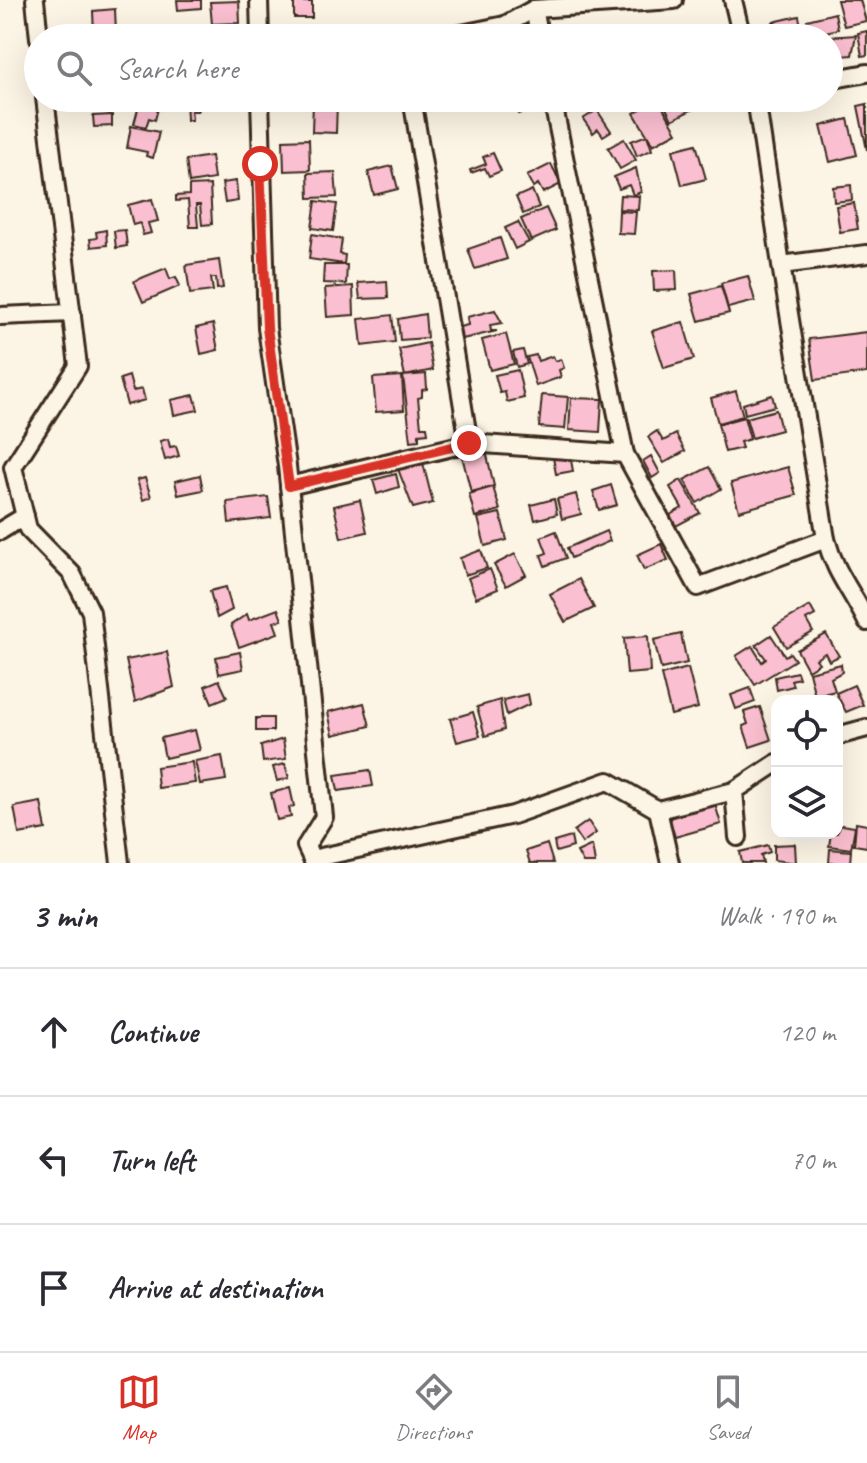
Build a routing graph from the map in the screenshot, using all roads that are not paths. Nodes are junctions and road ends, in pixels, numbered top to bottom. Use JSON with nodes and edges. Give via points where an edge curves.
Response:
{"nodes":[{"id":1,"x":35,"y":0,"type":"edge"},
{"id":2,"x":259,"y":0,"type":"edge"},
{"id":3,"x":674,"y":0,"type":"edge"},
{"id":4,"x":733,"y":0,"type":"edge"},
{"id":5,"x":534,"y":9,"type":"junction"},
{"id":6,"x":38,"y":24,"type":"edge"},
{"id":7,"x":260,"y":24,"type":"edge"},
{"id":8,"x":507,"y":24,"type":"edge"},
{"id":9,"x":537,"y":24,"type":"edge"},
{"id":10,"x":739,"y":24,"type":"edge"},
{"id":11,"x":867,"y":73,"type":"edge"},
{"id":12,"x":843,"y":77,"type":"edge"},
{"id":13,"x":47,"y":112,"type":"edge"},
{"id":14,"x":260,"y":112,"type":"edge"},
{"id":15,"x":414,"y":112,"type":"edge"},
{"id":16,"x":555,"y":112,"type":"edge"},
{"id":17,"x":758,"y":112,"type":"edge"},
{"id":18,"x":867,"y":254,"type":"edge"},
{"id":19,"x":781,"y":265,"type":"junction"},
{"id":20,"x":72,"y":313,"type":"junction"},
{"id":21,"x":0,"y":316,"type":"edge"},
{"id":22,"x":469,"y":443,"type":"junction"},
{"id":23,"x":625,"y":454,"type":"junction"},
{"id":24,"x":289,"y":486,"type":"junction"},
{"id":25,"x":25,"y":516,"type":"junction"},
{"id":26,"x":0,"y":531,"type":"edge"},
{"id":27,"x":826,"y":539,"type":"junction"},
{"id":28,"x":867,"y":622,"type":"edge"},
{"id":29,"x":867,"y":728,"type":"edge"},
{"id":30,"x":843,"y":734,"type":"edge"},
{"id":31,"x":771,"y":767,"type":"edge"},
{"id":32,"x":734,"y":791,"type":"junction"},
{"id":33,"x":658,"y":810,"type":"junction"},
{"id":34,"x":738,"y":837,"type":"dead end"},
{"id":35,"x":313,"y":861,"type":"edge"},
{"id":36,"x":120,"y":863,"type":"edge"},
{"id":37,"x":670,"y":863,"type":"edge"}],
"edges":[{"from":1,"to":6,"type":"street"},
{"from":2,"to":7,"type":"street"},
{"from":3,"to":5,"type":"street"},
{"from":4,"to":10,"type":"street"},
{"from":5,"to":8,"type":"street"},
{"from":5,"to":9,"type":"street"},
{"from":11,"to":12,"type":"street"},
{"from":13,"to":20,"type":"street"},
{"from":14,"to":24,"type":"street","via":[[267,328]]},
{"from":15,"to":22,"type":"street"},
{"from":16,"to":23,"type":"street"},
{"from":17,"to":19,"type":"street"},
{"from":18,"to":19,"type":"street"},
{"from":19,"to":27,"type":"street"},
{"from":20,"to":21,"type":"street"},
{"from":20,"to":25,"type":"street","via":[[78,366],[13,467]]},
{"from":22,"to":23,"type":"street"},
{"from":22,"to":24,"type":"street"},
{"from":23,"to":27,"type":"street","via":[[698,587]]},
{"from":24,"to":35,"type":"street","via":[[324,817],[306,846]]},
{"from":25,"to":26,"type":"street"},
{"from":25,"to":36,"type":"street","via":[[28,529],[72,574],[91,612]]},
{"from":27,"to":28,"type":"street","via":[[834,569]]},
{"from":29,"to":30,"type":"street"},
{"from":31,"to":32,"type":"street"},
{"from":32,"to":33,"type":"street"},
{"from":32,"to":34,"type":"street"},
{"from":33,"to":35,"type":"street","via":[[608,781],[513,815]]},
{"from":33,"to":37,"type":"street"}]}
